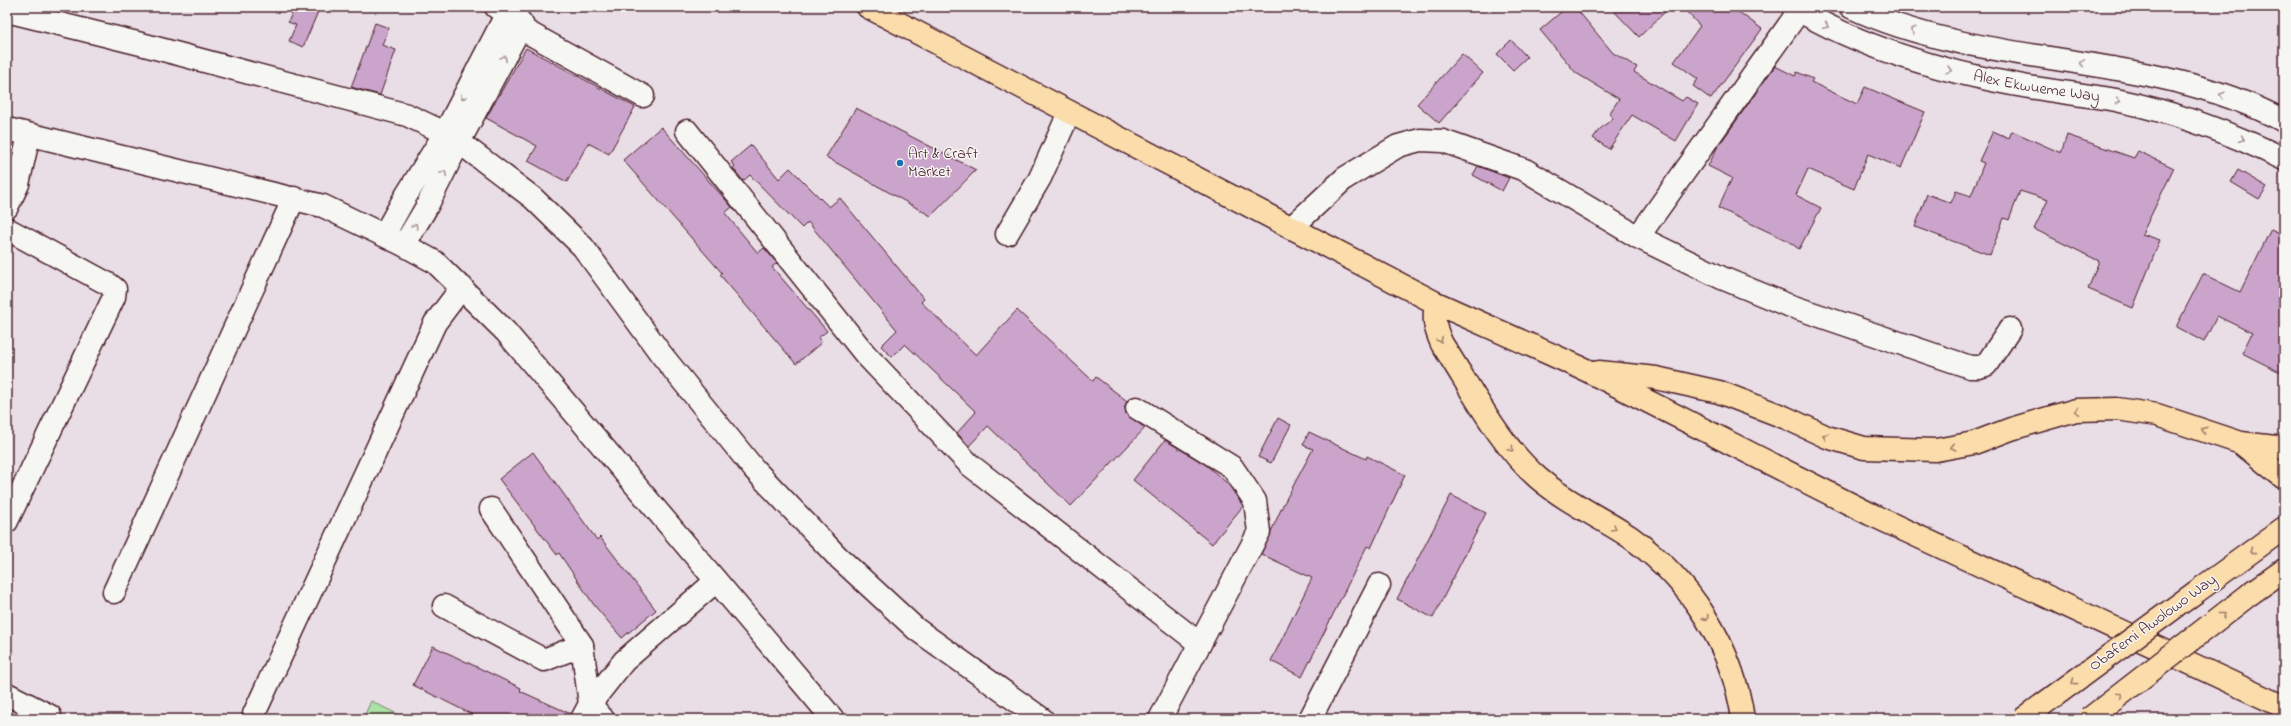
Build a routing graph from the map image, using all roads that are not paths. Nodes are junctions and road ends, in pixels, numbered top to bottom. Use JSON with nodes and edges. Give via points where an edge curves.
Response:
{"nodes":[{"id":1,"x":868,"y":7,"type":"edge"},
{"id":2,"x":1851,"y":7,"type":"edge"},
{"id":3,"x":1796,"y":9,"type":"edge"},
{"id":4,"x":7,"y":11,"type":"edge"},
{"id":5,"x":508,"y":16,"type":"edge"},
{"id":6,"x":643,"y":96,"type":"dead end"},
{"id":7,"x":1069,"y":113,"type":"junction"},
{"id":8,"x":2284,"y":121,"type":"edge"},
{"id":9,"x":7,"y":129,"type":"edge"},
{"id":10,"x":687,"y":131,"type":"dead end"},
{"id":11,"x":29,"y":135,"type":"junction"},
{"id":12,"x":452,"y":138,"type":"junction"},
{"id":13,"x":2284,"y":159,"type":"edge"},
{"id":14,"x":294,"y":198,"type":"junction"},
{"id":15,"x":7,"y":207,"type":"edge"},
{"id":16,"x":1291,"y":228,"type":"junction"},
{"id":17,"x":7,"y":229,"type":"edge"},
{"id":18,"x":1007,"y":234,"type":"dead end"},
{"id":19,"x":384,"y":235,"type":"junction"},
{"id":20,"x":1638,"y":237,"type":"junction"},
{"id":21,"x":404,"y":244,"type":"junction"},
{"id":22,"x":462,"y":287,"type":"junction"},
{"id":23,"x":1436,"y":303,"type":"junction"},
{"id":24,"x":2010,"y":329,"type":"dead end"},
{"id":25,"x":1586,"y":370,"type":"junction"},
{"id":26,"x":1137,"y":408,"type":"dead end"},
{"id":27,"x":2241,"y":443,"type":"junction"},
{"id":28,"x":2284,"y":448,"type":"edge"},
{"id":29,"x":2284,"y":478,"type":"edge"},
{"id":30,"x":491,"y":509,"type":"dead end"},
{"id":31,"x":7,"y":521,"type":"edge"},
{"id":32,"x":2284,"y":528,"type":"edge"},
{"id":33,"x":2284,"y":570,"type":"edge"},
{"id":34,"x":716,"y":581,"type":"junction"},
{"id":35,"x":1379,"y":585,"type":"dead end"},
{"id":36,"x":114,"y":592,"type":"dead end"},
{"id":37,"x":444,"y":606,"type":"dead end"},
{"id":38,"x":1200,"y":644,"type":"junction"},
{"id":39,"x":582,"y":645,"type":"junction"},
{"id":40,"x":9,"y":700,"type":"edge"},
{"id":41,"x":2284,"y":706,"type":"edge"},
{"id":42,"x":254,"y":714,"type":"dead end"},
{"id":43,"x":592,"y":714,"type":"edge"},
{"id":44,"x":50,"y":716,"type":"dead end"},
{"id":45,"x":833,"y":719,"type":"edge"},
{"id":46,"x":1042,"y":719,"type":"edge"},
{"id":47,"x":1160,"y":719,"type":"edge"},
{"id":48,"x":1310,"y":719,"type":"edge"},
{"id":49,"x":1743,"y":719,"type":"edge"},
{"id":50,"x":2023,"y":719,"type":"edge"},
{"id":51,"x":2089,"y":719,"type":"edge"}],
"edges":[{"from":1,"to":7,"type":"main road"},
{"from":8,"to":2,"type":"street","name":"Alex Ekwueme Way","one_way":true,"via":[[2195,86],[2124,70],[1970,45],[1880,20]]},
{"from":3,"to":13,"type":"street","name":"Alex Ekwueme Way","one_way":true,"via":[[1822,25],[1914,61],[2028,87],[2116,100],[2173,115],[2214,128]]},
{"from":3,"to":20,"type":"street"},
{"from":4,"to":12,"type":"street","via":[[407,115]]},
{"from":5,"to":6,"type":"street"},
{"from":5,"to":12,"type":"street"},
{"from":7,"to":16,"type":"main road"},
{"from":7,"to":18,"type":"street","via":[[1040,178]]},
{"from":9,"to":11,"type":"street"},
{"from":10,"to":38,"type":"street","via":[[865,354],[970,466]]},
{"from":11,"to":14,"type":"street"},
{"from":11,"to":15,"type":"street","via":[[18,184]]},
{"from":12,"to":19,"type":"street","via":[[404,199]]},
{"from":21,"to":12,"type":"street","one_way":true,"via":[[426,208]]},
{"from":12,"to":46,"type":"street","via":[[533,198],[583,246],[661,354],[754,469],[837,556],[916,628]]},
{"from":14,"to":19,"type":"street","via":[[323,206]]},
{"from":14,"to":36,"type":"street"},
{"from":16,"to":20,"type":"street","via":[[1345,178],[1398,146],[1428,140],[1443,141],[1525,170]]},
{"from":16,"to":23,"type":"main road"},
{"from":17,"to":31,"type":"street","via":[[115,289],[114,296]]},
{"from":19,"to":21,"type":"street"},
{"from":20,"to":24,"type":"street","via":[[1722,278],[1785,304],[1970,366],[1979,368],[1986,365]]},
{"from":21,"to":22,"type":"street","via":[[435,262]]},
{"from":22,"to":34,"type":"street","via":[[506,332]]},
{"from":22,"to":42,"type":"street","via":[[435,323]]},
{"from":23,"to":25,"type":"main road"},
{"from":23,"to":49,"type":"main road","one_way":true,"via":[[1435,330],[1442,344],[1509,447],[1539,478],[1582,509],[1629,537],[1663,564],[1690,594],[1713,629],[1733,671]]},
{"from":27,"to":25,"type":"main road","one_way":true,"via":[[2157,415],[2117,409],[2076,410],[1974,443],[1936,450],[1864,448],[1827,437],[1720,392],[1656,378]]},
{"from":25,"to":41,"type":"main road","via":[[1870,514]]},
{"from":26,"to":38,"type":"street","via":[[1232,467],[1255,501],[1259,532]]},
{"from":27,"to":28,"type":"main road"},
{"from":27,"to":29,"type":"main road"},
{"from":30,"to":39,"type":"street"},
{"from":32,"to":50,"type":"main road","name":"Obafemi Awolowo Way","one_way":true,"bridge":true},
{"from":51,"to":33,"type":"main road","one_way":true,"bridge":true},
{"from":34,"to":43,"type":"street","via":[[624,661]]},
{"from":34,"to":45,"type":"street"},
{"from":35,"to":48,"type":"street"},
{"from":37,"to":39,"type":"street","via":[[544,660]]},
{"from":38,"to":47,"type":"street"},
{"from":39,"to":43,"type":"street"},
{"from":40,"to":44,"type":"street"}]}
